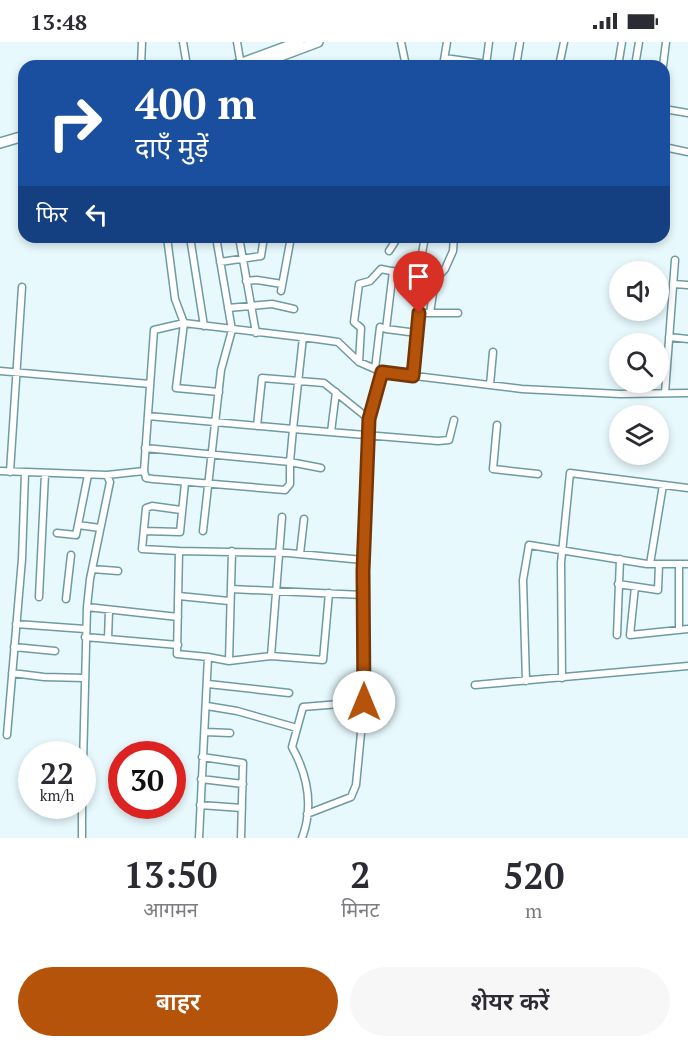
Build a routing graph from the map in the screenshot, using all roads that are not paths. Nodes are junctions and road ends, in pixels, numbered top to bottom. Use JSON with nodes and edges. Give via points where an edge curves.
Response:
{"nodes":[{"id":1,"x":142,"y":42,"type":"edge"},
{"id":2,"x":183,"y":42,"type":"edge"},
{"id":3,"x":237,"y":42,"type":"edge"},
{"id":4,"x":299,"y":42,"type":"edge"},
{"id":5,"x":318,"y":42,"type":"edge"},
{"id":6,"x":401,"y":42,"type":"edge"},
{"id":7,"x":447,"y":42,"type":"edge"},
{"id":8,"x":489,"y":42,"type":"edge"},
{"id":9,"x":520,"y":42,"type":"edge"},
{"id":10,"x":564,"y":42,"type":"edge"},
{"id":11,"x":622,"y":42,"type":"edge"},
{"id":12,"x":639,"y":42,"type":"edge"},
{"id":13,"x":666,"y":42,"type":"edge"},
{"id":14,"x":445,"y":58,"type":"joint"},
{"id":15,"x":141,"y":60,"type":"edge"},
{"id":16,"x":186,"y":60,"type":"edge"},
{"id":17,"x":238,"y":60,"type":"edge"},
{"id":18,"x":251,"y":60,"type":"edge"},
{"id":19,"x":270,"y":60,"type":"edge"},
{"id":20,"x":405,"y":60,"type":"edge"},
{"id":21,"x":457,"y":60,"type":"edge"},
{"id":22,"x":487,"y":60,"type":"edge"},
{"id":23,"x":517,"y":60,"type":"edge"},
{"id":24,"x":560,"y":60,"type":"edge"},
{"id":25,"x":619,"y":60,"type":"edge"},
{"id":26,"x":636,"y":60,"type":"edge"},
{"id":27,"x":664,"y":60,"type":"edge"},
{"id":28,"x":670,"y":110,"type":"edge"},
{"id":29,"x":688,"y":113,"type":"edge"},
{"id":30,"x":18,"y":138,"type":"edge"},
{"id":31,"x":0,"y":143,"type":"edge"},
{"id":32,"x":18,"y":145,"type":"edge"},
{"id":33,"x":670,"y":148,"type":"edge"},
{"id":34,"x":0,"y":150,"type":"edge"},
{"id":35,"x":688,"y":152,"type":"edge"},
{"id":36,"x":168,"y":243,"type":"edge"},
{"id":37,"x":191,"y":243,"type":"edge"},
{"id":38,"x":217,"y":243,"type":"edge"},
{"id":39,"x":240,"y":243,"type":"edge"},
{"id":40,"x":263,"y":243,"type":"edge"},
{"id":41,"x":290,"y":243,"type":"edge"},
{"id":42,"x":394,"y":243,"type":"edge"},
{"id":43,"x":424,"y":243,"type":"edge"},
{"id":44,"x":454,"y":243,"type":"edge"},
{"id":45,"x":389,"y":251,"type":"dead end"},
{"id":46,"x":242,"y":259,"type":"junction"},
{"id":47,"x":675,"y":260,"type":"dead end"},
{"id":48,"x":220,"y":262,"type":"junction"},
{"id":49,"x":393,"y":271,"type":"junction"},
{"id":50,"x":418,"y":275,"type":"junction"},
{"id":51,"x":435,"y":280,"type":"junction"},
{"id":52,"x":246,"y":281,"type":"junction"},
{"id":53,"x":673,"y":284,"type":"junction"},
{"id":54,"x":688,"y":285,"type":"edge"},
{"id":55,"x":22,"y":287,"type":"dead end"},
{"id":56,"x":252,"y":305,"type":"junction"},
{"id":57,"x":228,"y":308,"type":"junction"},
{"id":58,"x":294,"y":309,"type":"dead end"},
{"id":59,"x":430,"y":313,"type":"junction"},
{"id":60,"x":458,"y":313,"type":"dead end"},
{"id":61,"x":184,"y":323,"type":"junction"},
{"id":62,"x":204,"y":326,"type":"junction"},
{"id":63,"x":386,"y":329,"type":"junction"},
{"id":64,"x":232,"y":330,"type":"junction"},
{"id":65,"x":256,"y":333,"type":"junction"},
{"id":66,"x":417,"y":333,"type":"junction"},
{"id":67,"x":303,"y":337,"type":"junction"},
{"id":68,"x":669,"y":337,"type":"joint"},
{"id":69,"x":688,"y":339,"type":"edge"},
{"id":70,"x":493,"y":352,"type":"dead end"},
{"id":71,"x":359,"y":362,"type":"junction"},
{"id":72,"x":375,"y":369,"type":"junction"},
{"id":73,"x":0,"y":371,"type":"edge"},
{"id":74,"x":15,"y":372,"type":"junction"},
{"id":75,"x":382,"y":372,"type":"junction"},
{"id":76,"x":413,"y":376,"type":"junction"},
{"id":77,"x":299,"y":379,"type":"junction"},
{"id":78,"x":150,"y":384,"type":"junction"},
{"id":79,"x":490,"y":385,"type":"junction"},
{"id":80,"x":219,"y":392,"type":"junction"},
{"id":81,"x":336,"y":392,"type":"junction"},
{"id":82,"x":609,"y":392,"type":"edge"},
{"id":83,"x":669,"y":393,"type":"edge"},
{"id":84,"x":688,"y":393,"type":"edge"},
{"id":85,"x":148,"y":416,"type":"junction"},
{"id":86,"x":369,"y":419,"type":"junction"},
{"id":87,"x":454,"y":420,"type":"dead end"},
{"id":88,"x":216,"y":423,"type":"junction"},
{"id":89,"x":497,"y":425,"type":"dead end"},
{"id":90,"x":257,"y":426,"type":"junction"},
{"id":91,"x":293,"y":429,"type":"junction"},
{"id":92,"x":331,"y":432,"type":"junction"},
{"id":93,"x":368,"y":435,"type":"junction"},
{"id":94,"x":145,"y":448,"type":"junction"},
{"id":95,"x":213,"y":456,"type":"junction"},
{"id":96,"x":290,"y":462,"type":"junction"},
{"id":97,"x":321,"y":468,"type":"dead end"},
{"id":98,"x":0,"y":471,"type":"edge"},
{"id":99,"x":144,"y":471,"type":"junction"},
{"id":100,"x":10,"y":472,"type":"junction"},
{"id":101,"x":25,"y":473,"type":"junction"},
{"id":102,"x":45,"y":474,"type":"junction"},
{"id":103,"x":538,"y":474,"type":"dead end"},
{"id":104,"x":88,"y":475,"type":"junction"},
{"id":105,"x":107,"y":475,"type":"junction"},
{"id":106,"x":185,"y":483,"type":"junction"},
{"id":107,"x":209,"y":484,"type":"junction"},
{"id":108,"x":663,"y":485,"type":"junction"},
{"id":109,"x":688,"y":488,"type":"edge"},
{"id":110,"x":181,"y":510,"type":"junction"},
{"id":111,"x":282,"y":517,"type":"dead end"},
{"id":112,"x":304,"y":519,"type":"dead end"},
{"id":113,"x":78,"y":525,"type":"junction"},
{"id":114,"x":100,"y":528,"type":"junction"},
{"id":115,"x":144,"y":531,"type":"junction"},
{"id":116,"x":203,"y":531,"type":"dead end"},
{"id":117,"x":57,"y":533,"type":"dead end"},
{"id":118,"x":562,"y":550,"type":"junction"},
{"id":119,"x":179,"y":551,"type":"junction"},
{"id":120,"x":232,"y":551,"type":"junction"},
{"id":121,"x":279,"y":553,"type":"junction"},
{"id":122,"x":300,"y":554,"type":"junction"},
{"id":123,"x":71,"y":555,"type":"dead end"},
{"id":124,"x":620,"y":559,"type":"junction"},
{"id":125,"x":363,"y":560,"type":"junction"},
{"id":126,"x":650,"y":564,"type":"junction"},
{"id":127,"x":659,"y":564,"type":"junction"},
{"id":128,"x":679,"y":564,"type":"junction"},
{"id":129,"x":688,"y":564,"type":"edge"},
{"id":130,"x":92,"y":569,"type":"junction"},
{"id":131,"x":118,"y":571,"type":"dead end"},
{"id":132,"x":618,"y":584,"type":"junction"},
{"id":133,"x":635,"y":587,"type":"junction"},
{"id":134,"x":231,"y":589,"type":"junction"},
{"id":135,"x":275,"y":591,"type":"junction"},
{"id":136,"x":329,"y":593,"type":"junction"},
{"id":137,"x":363,"y":595,"type":"junction"},
{"id":138,"x":179,"y":596,"type":"junction"},
{"id":139,"x":39,"y":597,"type":"dead end"},
{"id":140,"x":66,"y":599,"type":"dead end"},
{"id":141,"x":229,"y":601,"type":"junction"},
{"id":142,"x":87,"y":607,"type":"junction"},
{"id":143,"x":109,"y":611,"type":"junction"},
{"id":144,"x":178,"y":617,"type":"junction"},
{"id":145,"x":16,"y":624,"type":"junction"},
{"id":146,"x":688,"y":629,"type":"edge"},
{"id":147,"x":85,"y":630,"type":"junction"},
{"id":148,"x":679,"y":630,"type":"junction"},
{"id":149,"x":616,"y":635,"type":"dead end"},
{"id":150,"x":85,"y":637,"type":"junction"},
{"id":151,"x":108,"y":639,"type":"junction"},
{"id":152,"x":178,"y":645,"type":"junction"},
{"id":153,"x":14,"y":647,"type":"junction"},
{"id":154,"x":55,"y":651,"type":"dead end"},
{"id":155,"x":271,"y":656,"type":"junction"},
{"id":156,"x":208,"y":657,"type":"junction"},
{"id":157,"x":229,"y":661,"type":"junction"},
{"id":158,"x":688,"y":666,"type":"edge"},
{"id":159,"x":12,"y":673,"type":"junction"},
{"id":160,"x":85,"y":678,"type":"junction"},
{"id":161,"x":562,"y":678,"type":"junction"},
{"id":162,"x":526,"y":681,"type":"junction"},
{"id":163,"x":208,"y":684,"type":"junction"},
{"id":164,"x":474,"y":684,"type":"dead end"},
{"id":165,"x":289,"y":693,"type":"dead end"},
{"id":166,"x":364,"y":702,"type":"junction"},
{"id":167,"x":207,"y":706,"type":"junction"},
{"id":168,"x":0,"y":720,"type":"edge"},
{"id":169,"x":8,"y":721,"type":"junction"},
{"id":170,"x":297,"y":728,"type":"junction"},
{"id":171,"x":205,"y":732,"type":"junction"},
{"id":172,"x":230,"y":733,"type":"dead end"},
{"id":173,"x":7,"y":735,"type":"dead end"},
{"id":174,"x":84,"y":741,"type":"edge"},
{"id":175,"x":202,"y":757,"type":"junction"},
{"id":176,"x":201,"y":779,"type":"junction"},
{"id":177,"x":243,"y":784,"type":"junction"},
{"id":178,"x":200,"y":805,"type":"junction"},
{"id":179,"x":242,"y":808,"type":"junction"},
{"id":180,"x":307,"y":814,"type":"junction"},
{"id":181,"x":82,"y":819,"type":"edge"},
{"id":182,"x":81,"y":838,"type":"edge"},
{"id":183,"x":199,"y":838,"type":"edge"},
{"id":184,"x":241,"y":838,"type":"edge"},
{"id":185,"x":302,"y":838,"type":"edge"}],
"edges":[{"from":1,"to":15,"type":"street"},
{"from":2,"to":16,"type":"street"},
{"from":3,"to":17,"type":"street"},
{"from":4,"to":18,"type":"main road"},
{"from":5,"to":19,"type":"main road"},
{"from":6,"to":20,"type":"street"},
{"from":7,"to":14,"type":"street"},
{"from":8,"to":22,"type":"street"},
{"from":9,"to":23,"type":"street"},
{"from":10,"to":24,"type":"street"},
{"from":11,"to":25,"type":"street"},
{"from":12,"to":26,"type":"street"},
{"from":13,"to":27,"type":"street"},
{"from":14,"to":21,"type":"street"},
{"from":28,"to":29,"type":"street"},
{"from":30,"to":31,"type":"main road"},
{"from":32,"to":34,"type":"main road"},
{"from":33,"to":35,"type":"street"},
{"from":36,"to":61,"type":"street","via":[[175,299]]},
{"from":37,"to":62,"type":"street"},
{"from":38,"to":48,"type":"street"},
{"from":39,"to":46,"type":"street"},
{"from":40,"to":46,"type":"street","via":[[261,256]]},
{"from":41,"to":52,"type":"street","via":[[281,288]]},
{"from":42,"to":45,"type":"street"},
{"from":43,"to":50,"type":"street"},
{"from":44,"to":51,"type":"street","via":[[445,269]]},
{"from":46,"to":48,"type":"street"},
{"from":46,"to":52,"type":"street"},
{"from":47,"to":53,"type":"street"},
{"from":48,"to":57,"type":"street"},
{"from":49,"to":50,"type":"street"},
{"from":49,"to":63,"type":"street"},
{"from":49,"to":71,"type":"street","via":[[381,269],[370,281],[359,284],[354,322],[361,328]]},
{"from":50,"to":51,"type":"street"},
{"from":51,"to":59,"type":"street"},
{"from":52,"to":56,"type":"street"},
{"from":53,"to":54,"type":"street"},
{"from":53,"to":68,"type":"street"},
{"from":55,"to":74,"type":"street"},
{"from":56,"to":57,"type":"street"},
{"from":56,"to":58,"type":"street"},
{"from":56,"to":65,"type":"street"},
{"from":57,"to":64,"type":"street"},
{"from":59,"to":60,"type":"street"},
{"from":59,"to":66,"type":"street","via":[[419,313]]},
{"from":61,"to":62,"type":"street"},
{"from":61,"to":78,"type":"street","via":[[154,330]]},
{"from":61,"to":80,"type":"street","via":[[176,388]]},
{"from":62,"to":64,"type":"street"},
{"from":63,"to":66,"type":"street"},
{"from":63,"to":72,"type":"street","via":[[380,327]]},
{"from":64,"to":65,"type":"street"},
{"from":64,"to":80,"type":"street"},
{"from":65,"to":67,"type":"street"},
{"from":66,"to":76,"type":"street"},
{"from":67,"to":71,"type":"street","via":[[338,342]]},
{"from":67,"to":77,"type":"street"},
{"from":68,"to":69,"type":"street"},
{"from":70,"to":79,"type":"street"},
{"from":71,"to":72,"type":"street"},
{"from":72,"to":75,"type":"street"},
{"from":73,"to":74,"type":"street"},
{"from":74,"to":78,"type":"street"},
{"from":74,"to":100,"type":"street"},
{"from":75,"to":76,"type":"street"},
{"from":75,"to":86,"type":"street"},
{"from":76,"to":79,"type":"street"},
{"from":77,"to":81,"type":"street","via":[[324,383]]},
{"from":77,"to":90,"type":"street","via":[[262,378]]},
{"from":77,"to":91,"type":"street"},
{"from":78,"to":85,"type":"street"},
{"from":79,"to":82,"type":"street"},
{"from":80,"to":88,"type":"street"},
{"from":81,"to":86,"type":"street"},
{"from":81,"to":92,"type":"street"},
{"from":83,"to":84,"type":"street"},
{"from":85,"to":88,"type":"street"},
{"from":85,"to":94,"type":"street"},
{"from":86,"to":93,"type":"street"},
{"from":87,"to":93,"type":"street","via":[[449,440]]},
{"from":88,"to":90,"type":"street"},
{"from":88,"to":95,"type":"street"},
{"from":89,"to":103,"type":"street","via":[[493,469]]},
{"from":90,"to":91,"type":"street"},
{"from":91,"to":92,"type":"street"},
{"from":91,"to":96,"type":"street"},
{"from":92,"to":93,"type":"street"},
{"from":93,"to":125,"type":"street"},
{"from":94,"to":95,"type":"street"},
{"from":94,"to":99,"type":"street"},
{"from":95,"to":96,"type":"street"},
{"from":95,"to":107,"type":"street"},
{"from":96,"to":97,"type":"street"},
{"from":96,"to":107,"type":"street","via":[[290,484],[285,490]]},
{"from":98,"to":100,"type":"street"},
{"from":99,"to":105,"type":"street"},
{"from":99,"to":106,"type":"street","via":[[147,478]]},
{"from":100,"to":101,"type":"street"},
{"from":101,"to":102,"type":"street"},
{"from":101,"to":145,"type":"street"},
{"from":102,"to":104,"type":"street"},
{"from":102,"to":139,"type":"street"},
{"from":104,"to":105,"type":"street"},
{"from":104,"to":113,"type":"street"},
{"from":105,"to":114,"type":"street","via":[[110,482]]},
{"from":106,"to":107,"type":"street"},
{"from":106,"to":110,"type":"street"},
{"from":107,"to":116,"type":"street"},
{"from":108,"to":109,"type":"street"},
{"from":108,"to":118,"type":"street","via":[[570,473]]},
{"from":108,"to":126,"type":"street"},
{"from":110,"to":115,"type":"street","via":[[180,532]]},
{"from":110,"to":115,"type":"street","via":[[146,508]]},
{"from":111,"to":121,"type":"street"},
{"from":112,"to":122,"type":"street"},
{"from":113,"to":114,"type":"street"},
{"from":113,"to":117,"type":"street","via":[[76,535]]},
{"from":114,"to":130,"type":"street"},
{"from":115,"to":119,"type":"street","via":[[142,549]]},
{"from":118,"to":124,"type":"street"},
{"from":118,"to":161,"type":"street"},
{"from":118,"to":162,"type":"street","via":[[530,545],[523,580]]},
{"from":119,"to":120,"type":"street"},
{"from":119,"to":138,"type":"street"},
{"from":120,"to":121,"type":"street"},
{"from":120,"to":134,"type":"street"},
{"from":121,"to":122,"type":"street"},
{"from":121,"to":135,"type":"street"},
{"from":122,"to":125,"type":"street"},
{"from":123,"to":140,"type":"street"},
{"from":124,"to":126,"type":"street"},
{"from":124,"to":132,"type":"street"},
{"from":125,"to":137,"type":"street"},
{"from":126,"to":127,"type":"street"},
{"from":127,"to":128,"type":"street"},
{"from":127,"to":133,"type":"street","via":[[658,590]]},
{"from":128,"to":129,"type":"street"},
{"from":128,"to":148,"type":"street"},
{"from":130,"to":131,"type":"street"},
{"from":130,"to":142,"type":"street"},
{"from":132,"to":133,"type":"street"},
{"from":132,"to":149,"type":"street"},
{"from":133,"to":148,"type":"street","via":[[630,634]]},
{"from":134,"to":135,"type":"street"},
{"from":134,"to":141,"type":"street"},
{"from":135,"to":136,"type":"street"},
{"from":135,"to":155,"type":"street"},
{"from":136,"to":137,"type":"street"},
{"from":136,"to":155,"type":"street","via":[[323,660]]},
{"from":137,"to":166,"type":"street"},
{"from":138,"to":141,"type":"street"},
{"from":138,"to":144,"type":"street"},
{"from":141,"to":157,"type":"street"},
{"from":142,"to":143,"type":"street"},
{"from":142,"to":147,"type":"street"},
{"from":143,"to":144,"type":"street"},
{"from":143,"to":151,"type":"street"},
{"from":144,"to":152,"type":"street"},
{"from":145,"to":147,"type":"street"},
{"from":145,"to":153,"type":"street"},
{"from":146,"to":148,"type":"street"},
{"from":147,"to":150,"type":"street"},
{"from":150,"to":151,"type":"street"},
{"from":150,"to":160,"type":"street"},
{"from":151,"to":152,"type":"street"},
{"from":152,"to":156,"type":"street","via":[[177,654]]},
{"from":153,"to":154,"type":"street"},
{"from":153,"to":159,"type":"street"},
{"from":155,"to":157,"type":"street"},
{"from":156,"to":157,"type":"street"},
{"from":156,"to":163,"type":"street"},
{"from":158,"to":161,"type":"street"},
{"from":159,"to":160,"type":"street"},
{"from":159,"to":169,"type":"street"},
{"from":160,"to":174,"type":"street"},
{"from":161,"to":162,"type":"street"},
{"from":162,"to":164,"type":"street"},
{"from":163,"to":165,"type":"street"},
{"from":163,"to":167,"type":"street"},
{"from":166,"to":170,"type":"street","via":[[303,707]]},
{"from":166,"to":180,"type":"street","via":[[356,785],[351,797]]},
{"from":167,"to":170,"type":"street"},
{"from":167,"to":171,"type":"street"},
{"from":168,"to":169,"type":"street"},
{"from":169,"to":173,"type":"street"},
{"from":170,"to":180,"type":"street","via":[[292,747],[304,768],[309,793]]},
{"from":171,"to":172,"type":"street"},
{"from":171,"to":175,"type":"street"},
{"from":175,"to":176,"type":"street"},
{"from":175,"to":177,"type":"street","via":[[243,763]]},
{"from":176,"to":177,"type":"street"},
{"from":176,"to":178,"type":"street"},
{"from":177,"to":179,"type":"street"},
{"from":178,"to":179,"type":"street"},
{"from":178,"to":183,"type":"street"},
{"from":179,"to":184,"type":"street"},
{"from":180,"to":185,"type":"street"},
{"from":181,"to":182,"type":"street"}]}
